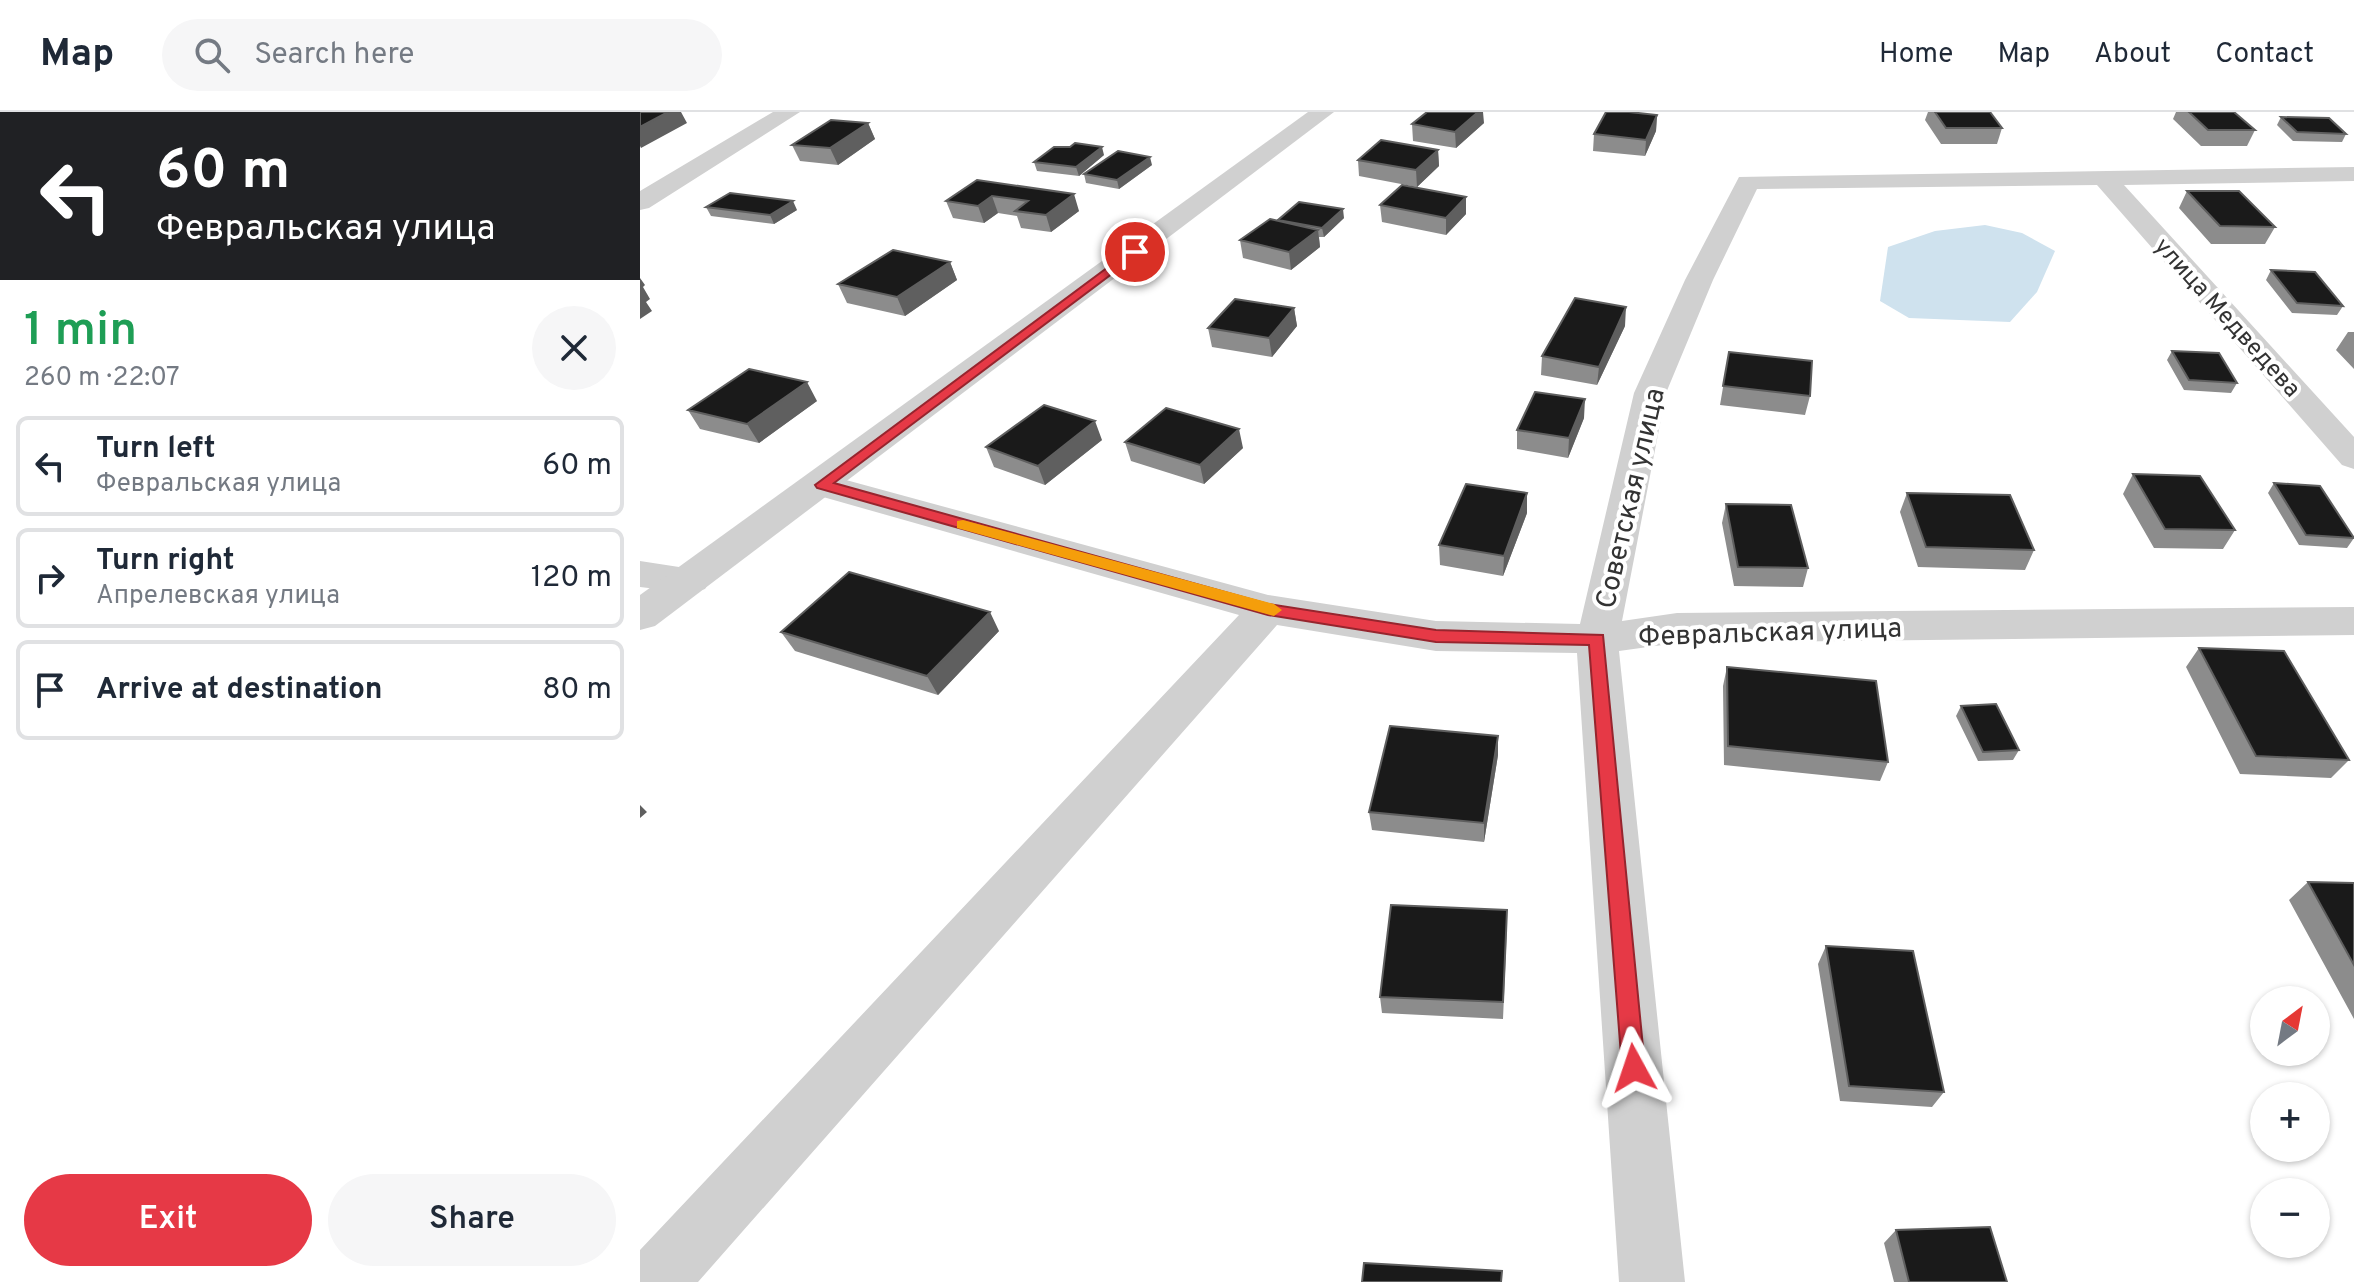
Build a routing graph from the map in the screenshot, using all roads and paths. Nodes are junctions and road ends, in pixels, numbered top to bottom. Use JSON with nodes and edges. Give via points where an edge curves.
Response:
{"nodes":[{"id":1,"x":789,"y":112,"type":"edge"},
{"id":2,"x":1323,"y":112,"type":"edge"},
{"id":3,"x":2354,"y":174,"type":"edge"},
{"id":4,"x":2103,"y":176,"type":"junction"},
{"id":5,"x":640,"y":202,"type":"edge"},
{"id":6,"x":2354,"y":458,"type":"edge"},
{"id":7,"x":822,"y":485,"type":"junction"},
{"id":8,"x":640,"y":574,"type":"edge"},
{"id":9,"x":691,"y":580,"type":"junction"},
{"id":10,"x":1268,"y":609,"type":"junction"},
{"id":11,"x":640,"y":616,"type":"edge"},
{"id":12,"x":2354,"y":621,"type":"edge"},
{"id":13,"x":1597,"y":639,"type":"junction"},
{"id":14,"x":655,"y":1282,"type":"edge"},
{"id":15,"x":1652,"y":1282,"type":"edge"}],
"edges":[{"from":1,"to":5,"type":"street"},
{"from":2,"to":7,"type":"street"},
{"from":3,"to":4,"type":"street"},
{"from":4,"to":6,"type":"street","name":"улица Медведева"},
{"from":4,"to":13,"type":"street","name":"Советская улица","via":[[1748,182],[1650,393]]},
{"from":7,"to":9,"type":"street"},
{"from":7,"to":10,"type":"street","name":"Февральская улица"},
{"from":8,"to":9,"type":"street"},
{"from":9,"to":11,"type":"street"},
{"from":10,"to":13,"type":"street","name":"Февральская улица","via":[[1436,636]]},
{"from":10,"to":14,"type":"street"},
{"from":12,"to":13,"type":"street","name":"Февральская улица","via":[[1677,628]]},
{"from":13,"to":15,"type":"street","name":"Советская улица"}]}
